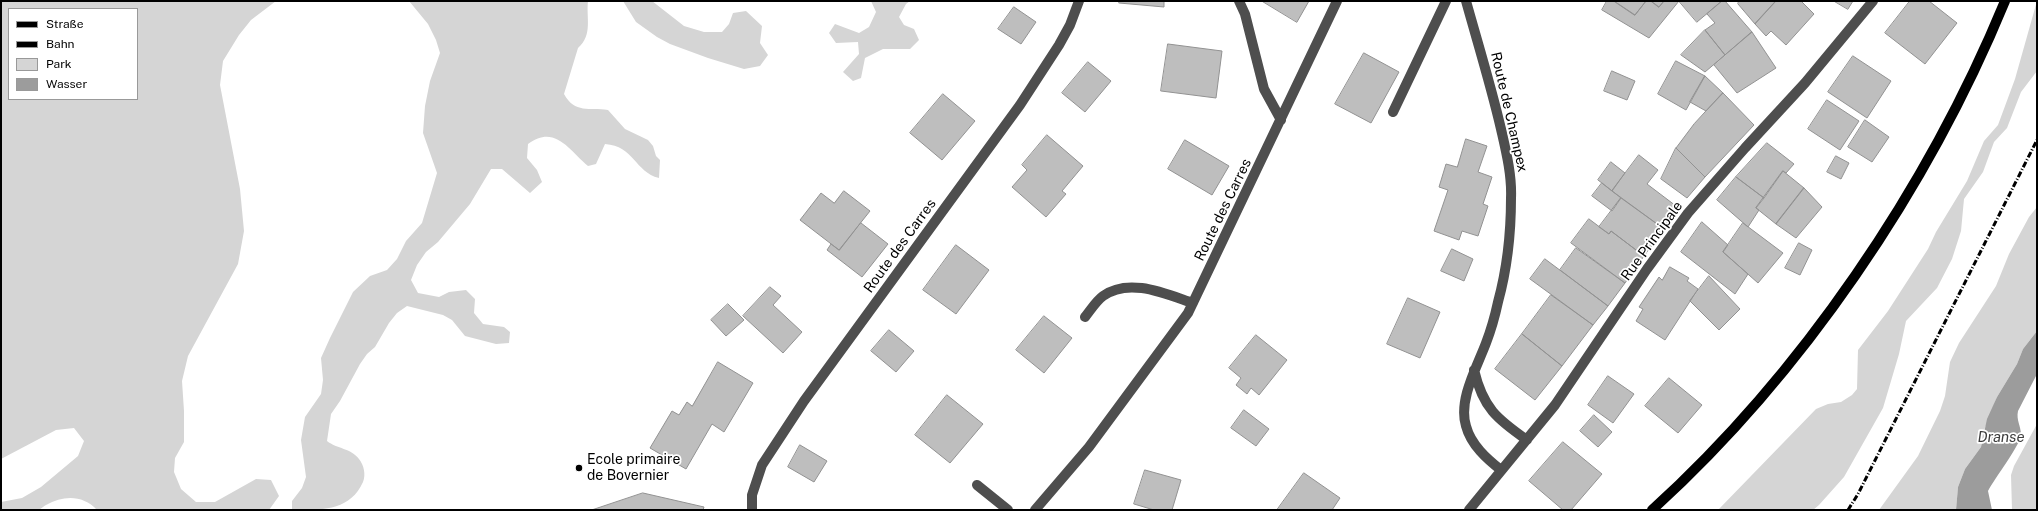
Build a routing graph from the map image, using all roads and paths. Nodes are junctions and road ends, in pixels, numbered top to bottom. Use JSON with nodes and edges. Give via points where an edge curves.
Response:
{"nodes":[{"id":1,"x":1079,"y":1,"type":"edge"},
{"id":2,"x":1239,"y":1,"type":"edge"},
{"id":3,"x":1337,"y":1,"type":"edge"},
{"id":4,"x":1446,"y":1,"type":"edge"},
{"id":5,"x":1466,"y":1,"type":"edge"},
{"id":6,"x":1873,"y":1,"type":"edge"},
{"id":7,"x":2005,"y":1,"type":"edge"},
{"id":8,"x":1393,"y":112,"type":"dead end"},
{"id":9,"x":1281,"y":120,"type":"junction"},
{"id":10,"x":1193,"y":303,"type":"junction"},
{"id":11,"x":1085,"y":318,"type":"dead end"},
{"id":12,"x":1474,"y":370,"type":"junction"},
{"id":13,"x":1527,"y":440,"type":"junction"},
{"id":14,"x":1501,"y":470,"type":"junction"},
{"id":15,"x":977,"y":485,"type":"dead end"},
{"id":16,"x":752,"y":510,"type":"edge"},
{"id":17,"x":1008,"y":510,"type":"edge"},
{"id":18,"x":1035,"y":510,"type":"edge"},
{"id":19,"x":1469,"y":510,"type":"edge"},
{"id":20,"x":1652,"y":510,"type":"edge"}],
"edges":[{"from":1,"to":16,"type":"street","name":"Route des Carres","via":[[1059,45],[1020,105],[804,401],[762,464],[752,495]]},
{"from":2,"to":9,"type":"street","via":[[1245,14],[1264,89]]},
{"from":3,"to":9,"type":"street","name":"Route des Carres"},
{"from":4,"to":8,"type":"street"},
{"from":5,"to":12,"type":"street","name":"Route de Champex","via":[[1498,116],[1512,196],[1509,239],[1501,290],[1491,326]]},
{"from":6,"to":13,"type":"street","name":"Rue Principale","via":[[1805,83],[1688,213],[1555,405]]},
{"from":7,"to":20,"type":"main road","via":[[1930,154],[1860,268],[1762,396],[1718,446]]},
{"from":9,"to":10,"type":"street","name":"Route des Carres"},
{"from":10,"to":11,"type":"street","via":[[1158,291],[1115,289],[1102,297]]},
{"from":10,"to":18,"type":"street","name":"Route des Carres","via":[[1089,447]]},
{"from":12,"to":13,"type":"street","via":[[1483,399],[1493,412]]},
{"from":12,"to":14,"type":"street","name":"Route de Champex","via":[[1466,400],[1466,427],[1472,441]]},
{"from":13,"to":14,"type":"street","name":"Rue Principale"},
{"from":14,"to":19,"type":"street","name":"Rue Principale"},
{"from":15,"to":17,"type":"street"}]}
